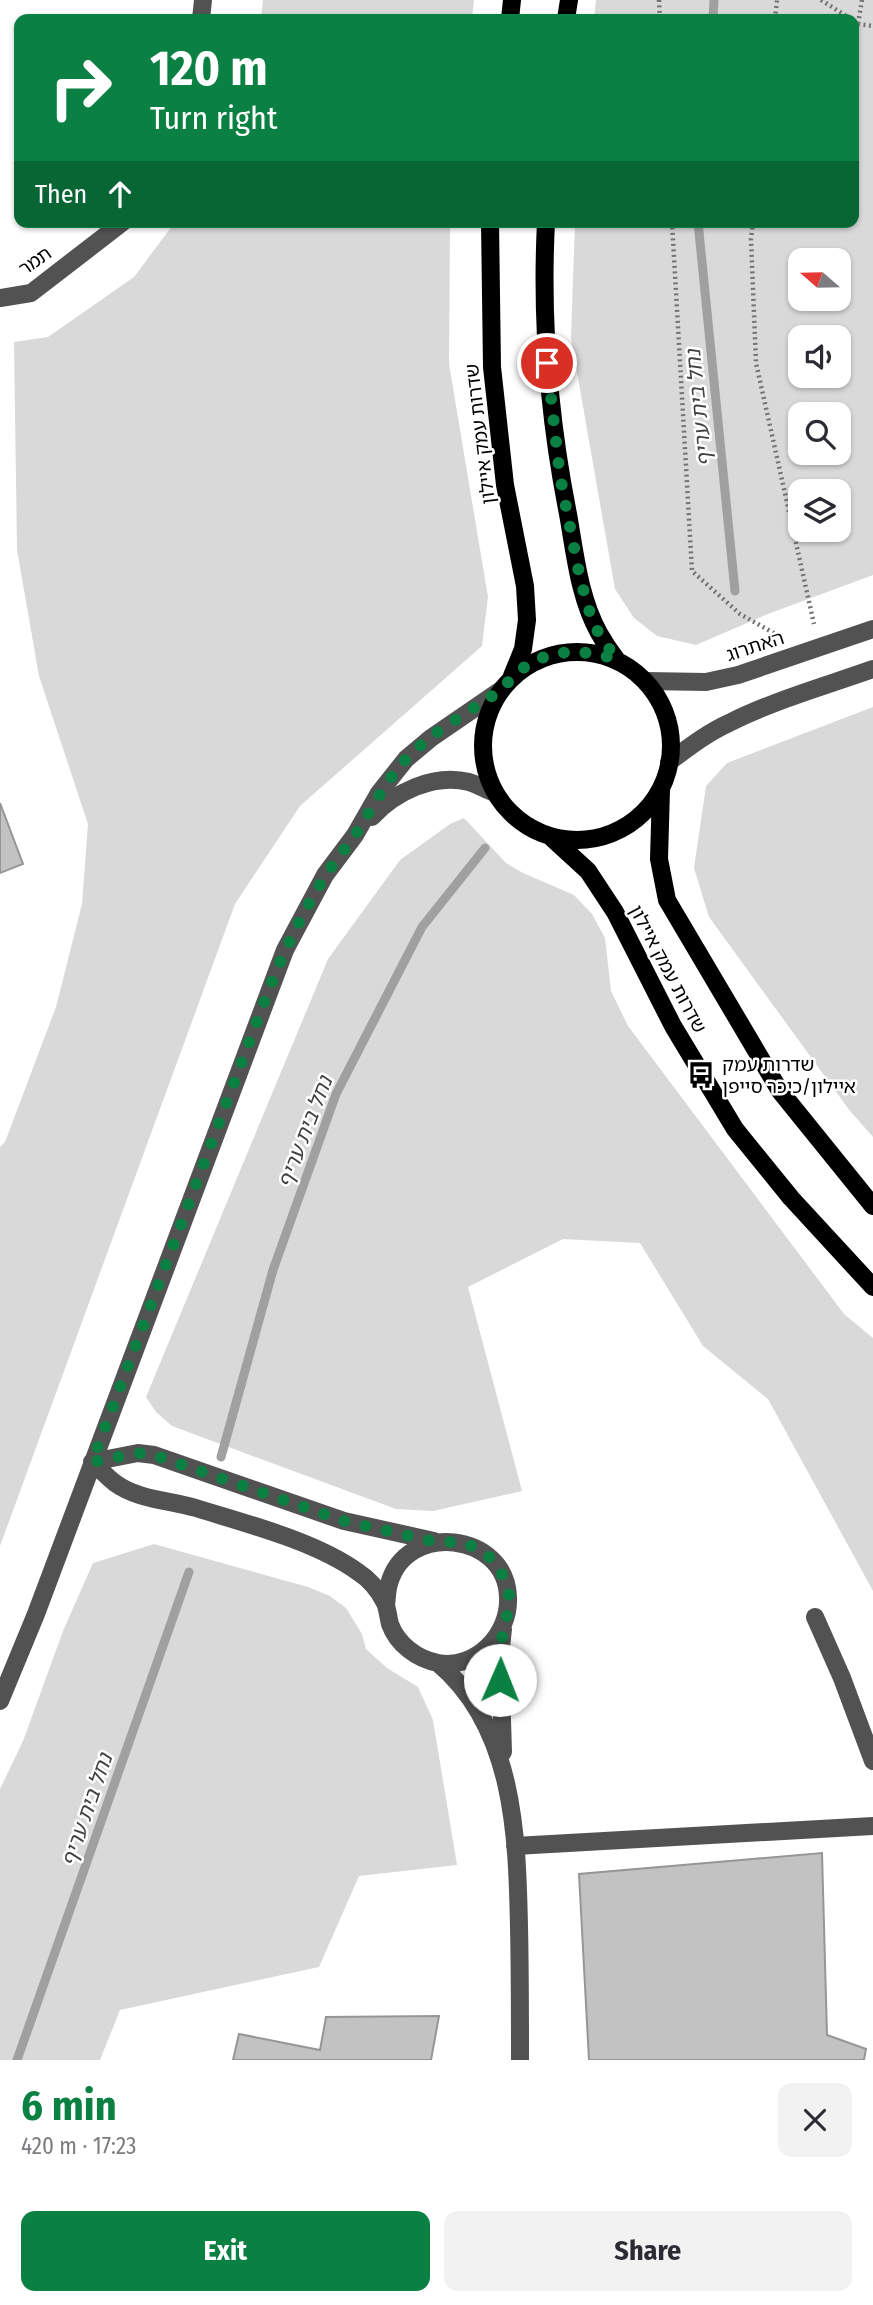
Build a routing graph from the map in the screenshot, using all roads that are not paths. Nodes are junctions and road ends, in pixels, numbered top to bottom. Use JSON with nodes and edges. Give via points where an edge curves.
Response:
{"nodes":[{"id":1,"x":115,"y":228,"type":"edge"},
{"id":2,"x":491,"y":228,"type":"edge"},
{"id":3,"x":546,"y":228,"type":"edge"},
{"id":4,"x":0,"y":298,"type":"edge"},
{"id":5,"x":873,"y":629,"type":"edge"},
{"id":6,"x":616,"y":659,"type":"junction"},
{"id":7,"x":873,"y":669,"type":"edge"},
{"id":8,"x":646,"y":681,"type":"junction"},
{"id":9,"x":506,"y":684,"type":"junction"},
{"id":10,"x":669,"y":762,"type":"junction"},
{"id":11,"x":661,"y":790,"type":"junction"},
{"id":12,"x":495,"y":793,"type":"junction"},
{"id":13,"x":355,"y":835,"type":"junction"},
{"id":14,"x":552,"y":838,"type":"junction"},
{"id":15,"x":873,"y":1206,"type":"edge"},
{"id":16,"x":873,"y":1287,"type":"edge"},
{"id":17,"x":92,"y":1462,"type":"junction"},
{"id":18,"x":437,"y":1542,"type":"junction"},
{"id":19,"x":386,"y":1605,"type":"junction"},
{"id":20,"x":815,"y":1617,"type":"dead end"},
{"id":21,"x":503,"y":1629,"type":"junction"},
{"id":22,"x":439,"y":1663,"type":"junction"},
{"id":23,"x":0,"y":1701,"type":"edge"},
{"id":24,"x":873,"y":1761,"type":"edge"},
{"id":25,"x":504,"y":1773,"type":"junction"},
{"id":26,"x":873,"y":1826,"type":"edge"},
{"id":27,"x":515,"y":1846,"type":"junction"},
{"id":28,"x":520,"y":2060,"type":"edge"}],
"edges":[{"from":1,"to":4,"type":"street","name":"תמר","via":[[31,293]]},
{"from":2,"to":9,"type":"main road","name":"שדרות עמק איילון","via":[[492,367],[527,620],[523,649]]},
{"from":3,"to":6,"type":"main road","via":[[547,363],[560,476],[589,610]]},
{"from":5,"to":8,"type":"street","name":"האתרוג","via":[[738,675],[706,682]]},
{"from":6,"to":8,"type":"main road"},
{"from":6,"to":9,"type":"main road","via":[[594,652],[549,655],[529,664]]},
{"from":7,"to":10,"type":"street","via":[[728,723]]},
{"from":8,"to":10,"type":"main road","via":[[668,720]]},
{"from":9,"to":12,"type":"main road","via":[[490,709],[484,730],[482,752]]},
{"from":9,"to":13,"type":"street","via":[[406,759]]},
{"from":10,"to":11,"type":"main road"},
{"from":11,"to":14,"type":"main road","via":[[641,816],[614,833],[584,841]]},
{"from":11,"to":15,"type":"main road","name":"שדרות עמק איילון","via":[[659,859],[667,900],[780,1091]]},
{"from":12,"to":13,"type":"street","via":[[468,782],[424,783],[380,808]]},
{"from":12,"to":14,"type":"main road","via":[[510,813]]},
{"from":13,"to":17,"type":"street","via":[[325,876],[285,950]]},
{"from":14,"to":16,"type":"main road","name":"שדרות עמק איילון","via":[[588,871],[615,912],[673,1026],[735,1129]]},
{"from":17,"to":18,"type":"street","via":[[138,1453],[154,1455],[344,1521]]},
{"from":17,"to":19,"type":"street","via":[[117,1485],[144,1496],[314,1547],[358,1572]]},
{"from":17,"to":23,"type":"street"},
{"from":18,"to":19,"type":"street","via":[[426,1544],[401,1562],[389,1584]]},
{"from":18,"to":21,"type":"street","via":[[462,1542],[493,1560],[509,1593]]},
{"from":19,"to":22,"type":"street","via":[[402,1643],[418,1656]]},
{"from":20,"to":24,"type":"street"},
{"from":21,"to":22,"type":"street","via":[[471,1659]]},
{"from":21,"to":25,"type":"street"},
{"from":22,"to":25,"type":"street","via":[[475,1704]]},
{"from":25,"to":27,"type":"street"},
{"from":26,"to":27,"type":"street"},
{"from":27,"to":28,"type":"street"}]}
